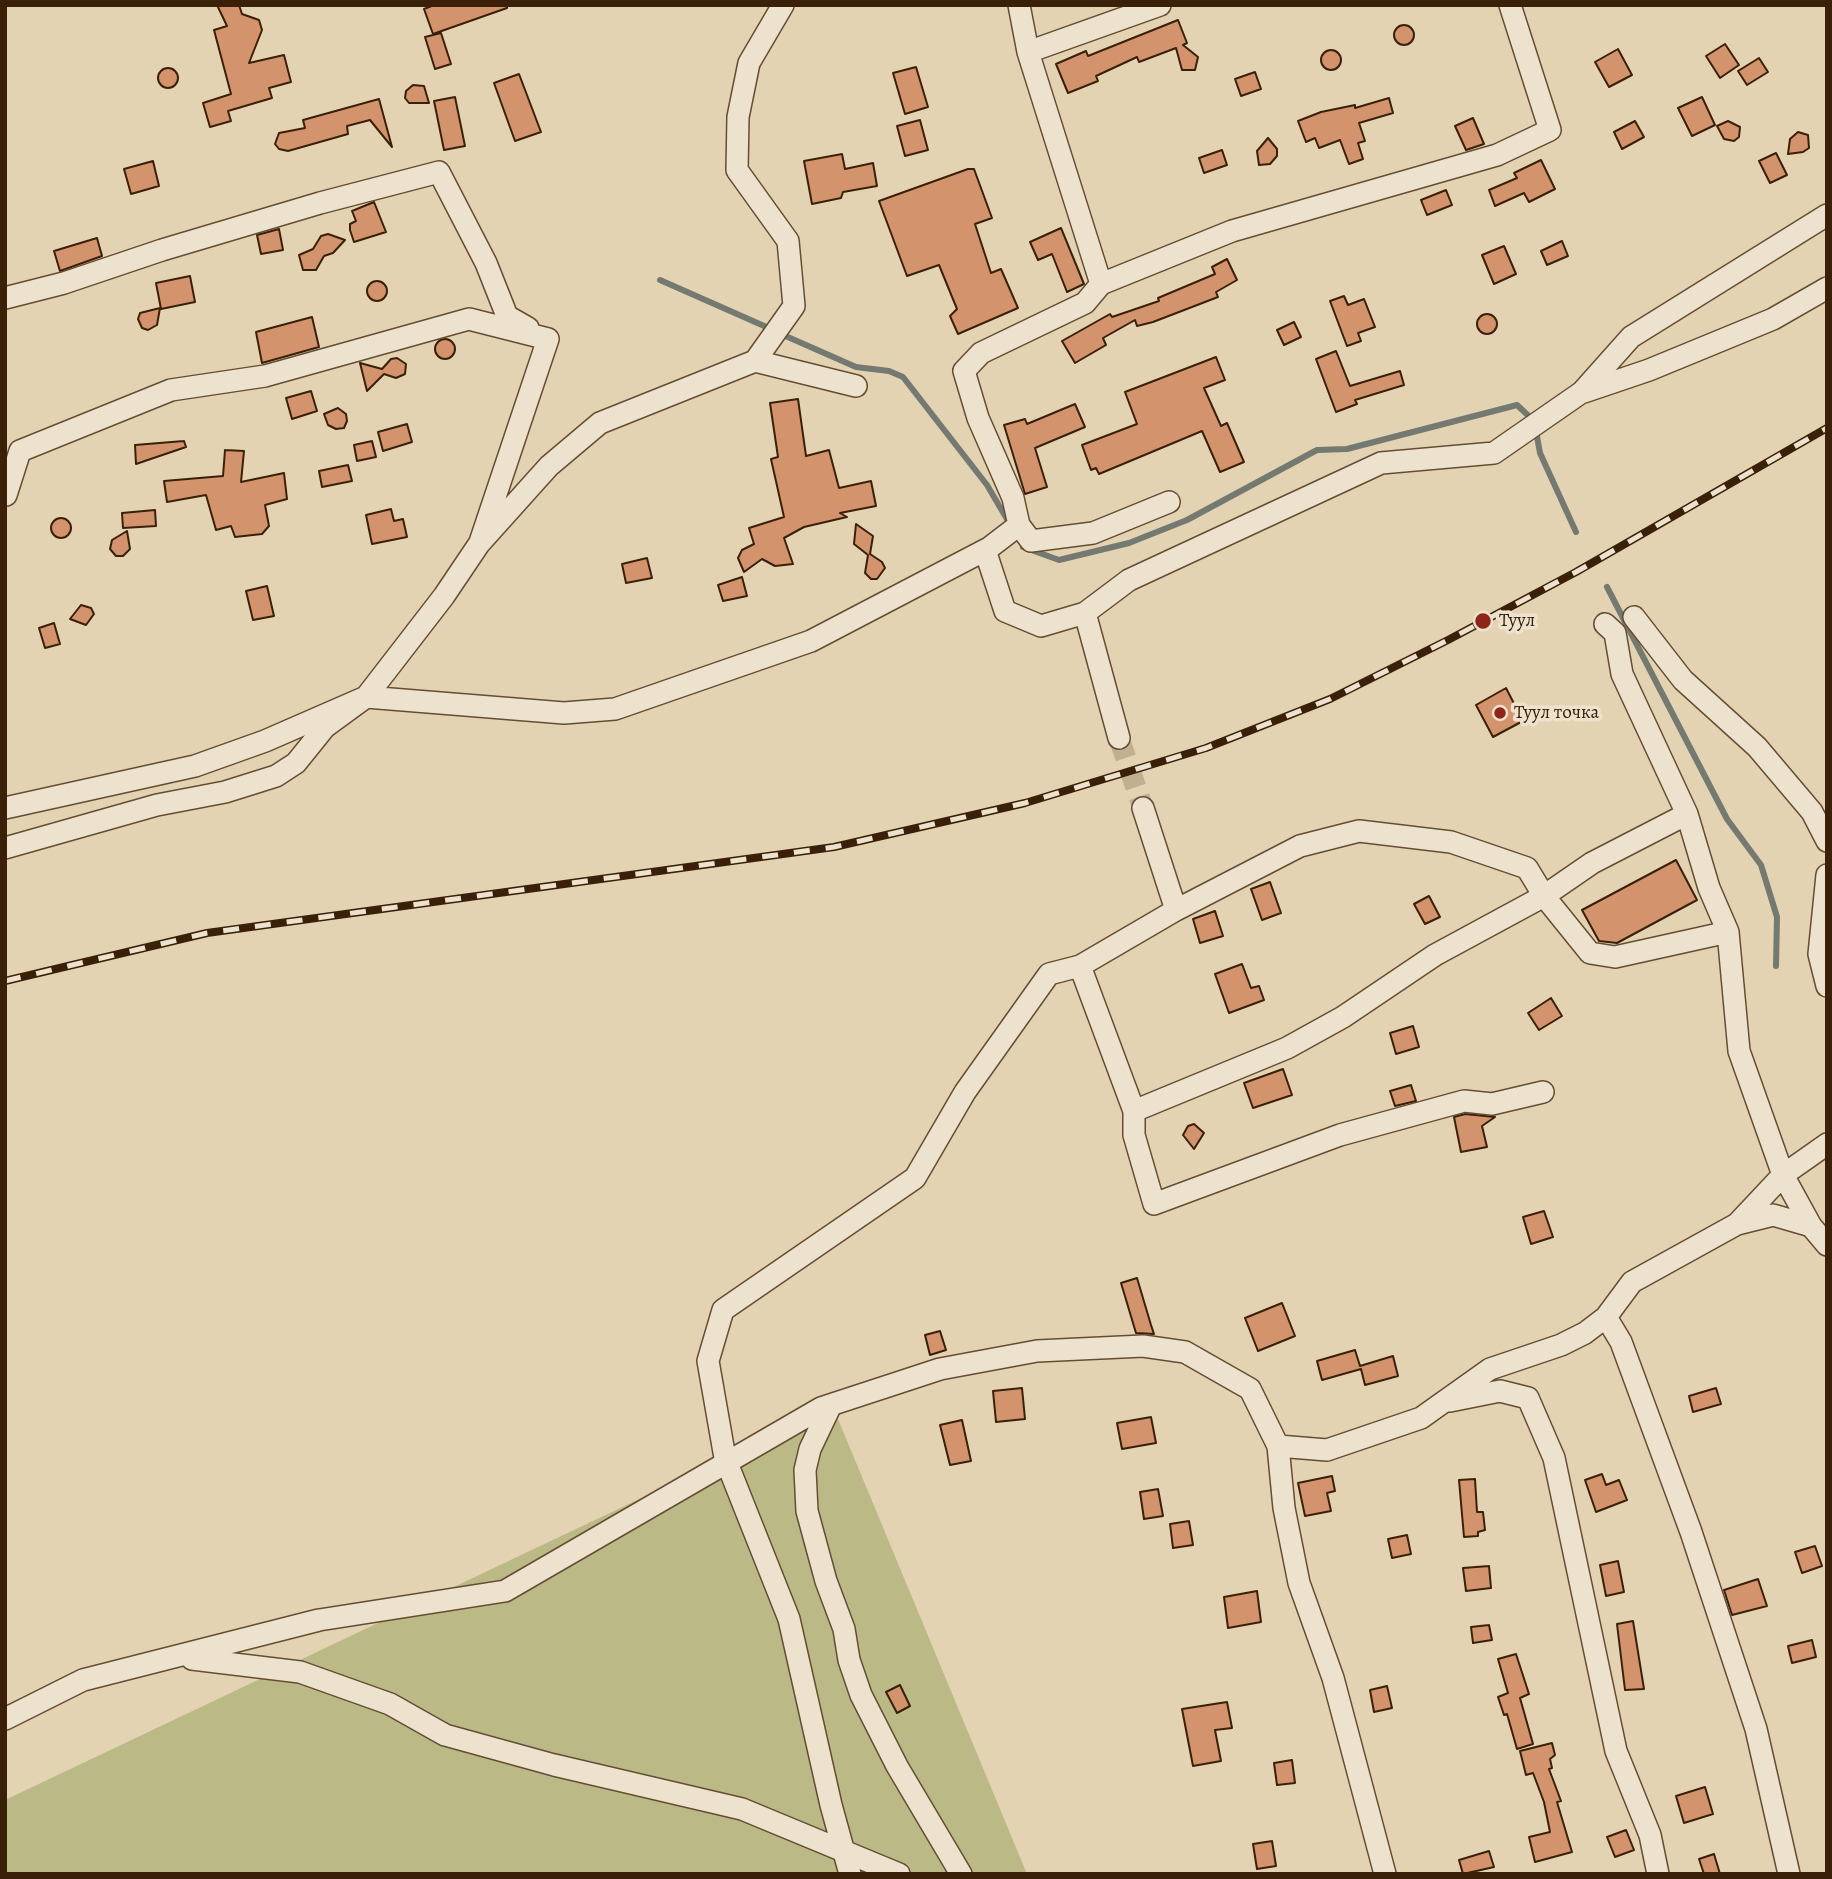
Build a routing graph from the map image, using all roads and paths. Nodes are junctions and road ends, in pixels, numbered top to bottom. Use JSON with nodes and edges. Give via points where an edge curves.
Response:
{"nodes":[{"id":1,"x":783,"y":5,"type":"edge"},
{"id":2,"x":1019,"y":5,"type":"edge"},
{"id":3,"x":1160,"y":5,"type":"edge"},
{"id":4,"x":1510,"y":5,"type":"edge"},
{"id":5,"x":1028,"y":52,"type":"junction"},
{"id":6,"x":1827,"y":215,"type":"edge"},
{"id":7,"x":1101,"y":284,"type":"junction"},
{"id":8,"x":1827,"y":288,"type":"edge"},
{"id":9,"x":5,"y":298,"type":"edge"},
{"id":10,"x":548,"y":339,"type":"junction"},
{"id":11,"x":755,"y":361,"type":"junction"},
{"id":12,"x":856,"y":386,"type":"dead end"},
{"id":13,"x":1582,"y":392,"type":"junction"},
{"id":14,"x":13,"y":448,"type":"edge"},
{"id":15,"x":6,"y":495,"type":"edge"},
{"id":16,"x":1169,"y":502,"type":"dead end"},
{"id":17,"x":1014,"y":529,"type":"junction"},
{"id":18,"x":479,"y":544,"type":"junction"},
{"id":19,"x":985,"y":550,"type":"junction"},
{"id":20,"x":1085,"y":612,"type":"junction"},
{"id":21,"x":1634,"y":617,"type":"dead end"},
{"id":22,"x":1605,"y":624,"type":"dead end"},
{"id":23,"x":366,"y":697,"type":"junction"},
{"id":24,"x":1119,"y":738,"type":"tunnel mouth"},
{"id":25,"x":195,"y":766,"type":"junction"},
{"id":26,"x":157,"y":805,"type":"junction"},
{"id":27,"x":5,"y":808,"type":"edge"},
{"id":28,"x":1143,"y":808,"type":"tunnel mouth"},
{"id":29,"x":1687,"y":814,"type":"junction"},
{"id":30,"x":1827,"y":841,"type":"edge"},
{"id":31,"x":5,"y":849,"type":"edge"},
{"id":32,"x":1827,"y":875,"type":"edge"},
{"id":33,"x":1544,"y":896,"type":"junction"},
{"id":34,"x":1175,"y":910,"type":"junction"},
{"id":35,"x":1728,"y":932,"type":"junction"},
{"id":36,"x":1080,"y":966,"type":"junction"},
{"id":37,"x":1827,"y":986,"type":"edge"},
{"id":38,"x":1544,"y":1092,"type":"dead end"},
{"id":39,"x":1134,"y":1111,"type":"junction"},
{"id":40,"x":1827,"y":1144,"type":"edge"},
{"id":41,"x":1783,"y":1175,"type":"junction"},
{"id":42,"x":1737,"y":1224,"type":"junction"},
{"id":43,"x":1811,"y":1226,"type":"junction"},
{"id":44,"x":1827,"y":1245,"type":"edge"},
{"id":45,"x":1606,"y":1317,"type":"junction"},
{"id":46,"x":1444,"y":1402,"type":"junction"},
{"id":47,"x":831,"y":1405,"type":"junction"},
{"id":48,"x":1278,"y":1446,"type":"junction"},
{"id":49,"x":727,"y":1463,"type":"junction"},
{"id":50,"x":168,"y":1658,"type":"junction"},
{"id":51,"x":5,"y":1719,"type":"edge"},
{"id":52,"x":844,"y":1850,"type":"junction"},
{"id":53,"x":850,"y":1874,"type":"edge"},
{"id":54,"x":899,"y":1874,"type":"edge"},
{"id":55,"x":961,"y":1874,"type":"edge"},
{"id":56,"x":1385,"y":1874,"type":"edge"},
{"id":57,"x":1658,"y":1874,"type":"edge"},
{"id":58,"x":1789,"y":1874,"type":"edge"}],
"edges":[{"from":1,"to":11,"type":"street","via":[[749,63],[738,117],[737,170],[788,241],[794,306]]},
{"from":2,"to":5,"type":"street"},
{"from":3,"to":5,"type":"street"},
{"from":4,"to":7,"type":"street","via":[[1550,130],[1497,155],[1232,231]]},
{"from":5,"to":7,"type":"street"},
{"from":6,"to":13,"type":"street","via":[[1631,337]]},
{"from":7,"to":17,"type":"street","via":[[1085,303],[981,353],[964,371],[978,418],[1013,498]]},
{"from":8,"to":13,"type":"street","via":[[1773,319]]},
{"from":9,"to":10,"type":"street","via":[[439,172],[508,316]]},
{"from":10,"to":14,"type":"street","via":[[469,319],[265,376],[171,390]]},
{"from":10,"to":18,"type":"street"},
{"from":11,"to":12,"type":"street"},
{"from":11,"to":18,"type":"street","via":[[600,423],[548,466]]},
{"from":13,"to":20,"type":"street","via":[[1494,453],[1381,463],[1129,580]]},
{"from":14,"to":15,"type":"street"},
{"from":16,"to":17,"type":"street","via":[[1093,533],[1031,541]]},
{"from":17,"to":19,"type":"street"},
{"from":18,"to":23,"type":"street"},
{"from":19,"to":20,"type":"street","via":[[1005,611],[1041,626]]},
{"from":19,"to":23,"type":"street","via":[[811,641],[615,709],[564,713]]},
{"from":20,"to":24,"type":"street"},
{"from":21,"to":30,"type":"street","via":[[1683,680],[1757,747],[1805,803]]},
{"from":22,"to":29,"type":"street","via":[[1615,633],[1622,674]]},
{"from":23,"to":25,"type":"street"},
{"from":23,"to":26,"type":"street","via":[[325,727],[296,763],[276,776]]},
{"from":25,"to":26,"type":"street"},
{"from":25,"to":27,"type":"street"},
{"from":26,"to":31,"type":"street"},
{"from":28,"to":34,"type":"street"},
{"from":29,"to":33,"type":"street","via":[[1592,863]]},
{"from":29,"to":35,"type":"street","via":[[1709,888]]},
{"from":32,"to":37,"type":"street","via":[[1819,954]]},
{"from":33,"to":34,"type":"street","via":[[1527,868],[1451,842],[1359,831],[1300,846]]},
{"from":33,"to":35,"type":"street","via":[[1590,953],[1615,957]]},
{"from":33,"to":39,"type":"street","via":[[1435,955],[1343,1017],[1287,1048]]},
{"from":34,"to":36,"type":"street"},
{"from":35,"to":41,"type":"street","via":[[1739,1051]]},
{"from":36,"to":39,"type":"street"},
{"from":36,"to":49,"type":"street","via":[[1049,974],[965,1092],[915,1178],[723,1310],[708,1361]]},
{"from":38,"to":39,"type":"street","via":[[1492,1104],[1464,1101],[1340,1135],[1154,1204],[1134,1135]]},
{"from":40,"to":41,"type":"street"},
{"from":41,"to":42,"type":"street"},
{"from":41,"to":43,"type":"street"},
{"from":42,"to":43,"type":"street","via":[[1773,1215]]},
{"from":42,"to":45,"type":"street","via":[[1632,1282]]},
{"from":43,"to":44,"type":"street"},
{"from":45,"to":46,"type":"street","via":[[1561,1345],[1490,1369]]},
{"from":45,"to":58,"type":"street","via":[[1626,1354],[1691,1532],[1756,1729]]},
{"from":46,"to":48,"type":"street","via":[[1420,1418],[1327,1450]]},
{"from":46,"to":57,"type":"street","via":[[1500,1391],[1528,1398],[1554,1458],[1616,1751],[1650,1835]]},
{"from":47,"to":48,"type":"street","via":[[952,1367],[1037,1351],[1143,1346],[1185,1352],[1250,1389]]},
{"from":47,"to":49,"type":"street"},
{"from":47,"to":55,"type":"street","via":[[805,1470],[807,1510],[825,1581],[844,1629],[861,1695]]},
{"from":48,"to":56,"type":"street","via":[[1299,1583],[1333,1678]]},
{"from":49,"to":50,"type":"street","via":[[505,1591],[319,1620]]},
{"from":49,"to":52,"type":"street","via":[[789,1619]]},
{"from":50,"to":51,"type":"street","via":[[83,1680]]},
{"from":50,"to":52,"type":"street","via":[[300,1672],[390,1704],[445,1735],[742,1808]]},
{"from":52,"to":53,"type":"street"},
{"from":52,"to":54,"type":"street"}]}
